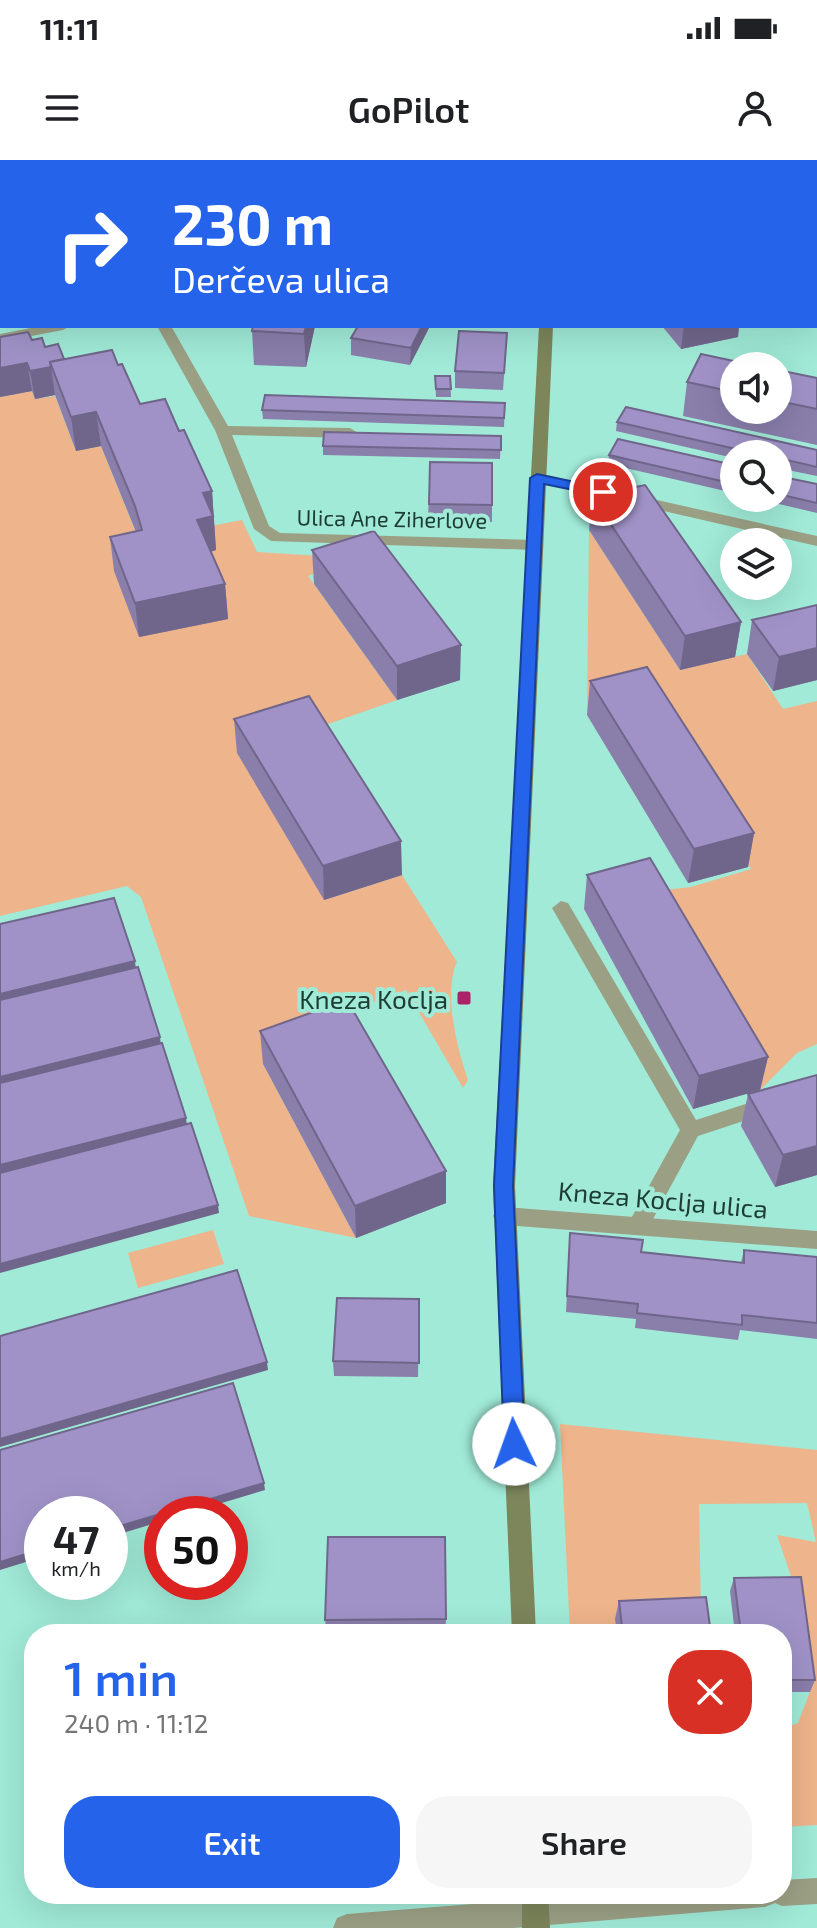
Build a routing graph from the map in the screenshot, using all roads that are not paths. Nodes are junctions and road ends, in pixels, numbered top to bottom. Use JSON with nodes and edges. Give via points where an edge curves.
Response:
{"nodes":[{"id":1,"x":52,"y":328,"type":"edge"},
{"id":2,"x":165,"y":328,"type":"edge"},
{"id":3,"x":546,"y":328,"type":"edge"},
{"id":4,"x":0,"y":338,"type":"edge"},
{"id":5,"x":223,"y":430,"type":"junction"},
{"id":6,"x":361,"y":433,"type":"edge"},
{"id":7,"x":537,"y":478,"type":"junction"},
{"id":8,"x":817,"y":541,"type":"edge"},
{"id":9,"x":534,"y":545,"type":"junction"},
{"id":10,"x":561,"y":908,"type":"dead end"},
{"id":11,"x":817,"y":1089,"type":"edge"},
{"id":12,"x":691,"y":1130,"type":"junction"},
{"id":13,"x":504,"y":1216,"type":"junction"},
{"id":14,"x":639,"y":1224,"type":"junction"},
{"id":15,"x":817,"y":1240,"type":"edge"},
{"id":16,"x":524,"y":1624,"type":"edge"},
{"id":17,"x":817,"y":1891,"type":"edge"},
{"id":18,"x":792,"y":1892,"type":"edge"},
{"id":19,"x":637,"y":1904,"type":"edge"},
{"id":20,"x":535,"y":1912,"type":"edge"},
{"id":21,"x":347,"y":1928,"type":"edge"}],
"edges":[{"from":1,"to":4,"type":"street"},
{"from":2,"to":5,"type":"street","name":"Ulica Ane Ziherlove"},
{"from":3,"to":7,"type":"main road"},
{"from":5,"to":6,"type":"street"},
{"from":5,"to":9,"type":"street","name":"Ulica Ane Ziherlove","via":[[262,529],[277,538]]},
{"from":7,"to":8,"type":"street"},
{"from":7,"to":9,"type":"main road"},
{"from":9,"to":13,"type":"main road"},
{"from":10,"to":12,"type":"street"},
{"from":11,"to":12,"type":"street"},
{"from":12,"to":14,"type":"street"},
{"from":13,"to":14,"type":"street","name":"Kneza Koclja ulica"},
{"from":13,"to":16,"type":"main road"},
{"from":14,"to":15,"type":"street","name":"Kneza Koclja ulica"},
{"from":17,"to":18,"type":"street"},
{"from":19,"to":20,"type":"street"},
{"from":20,"to":21,"type":"street"}]}
